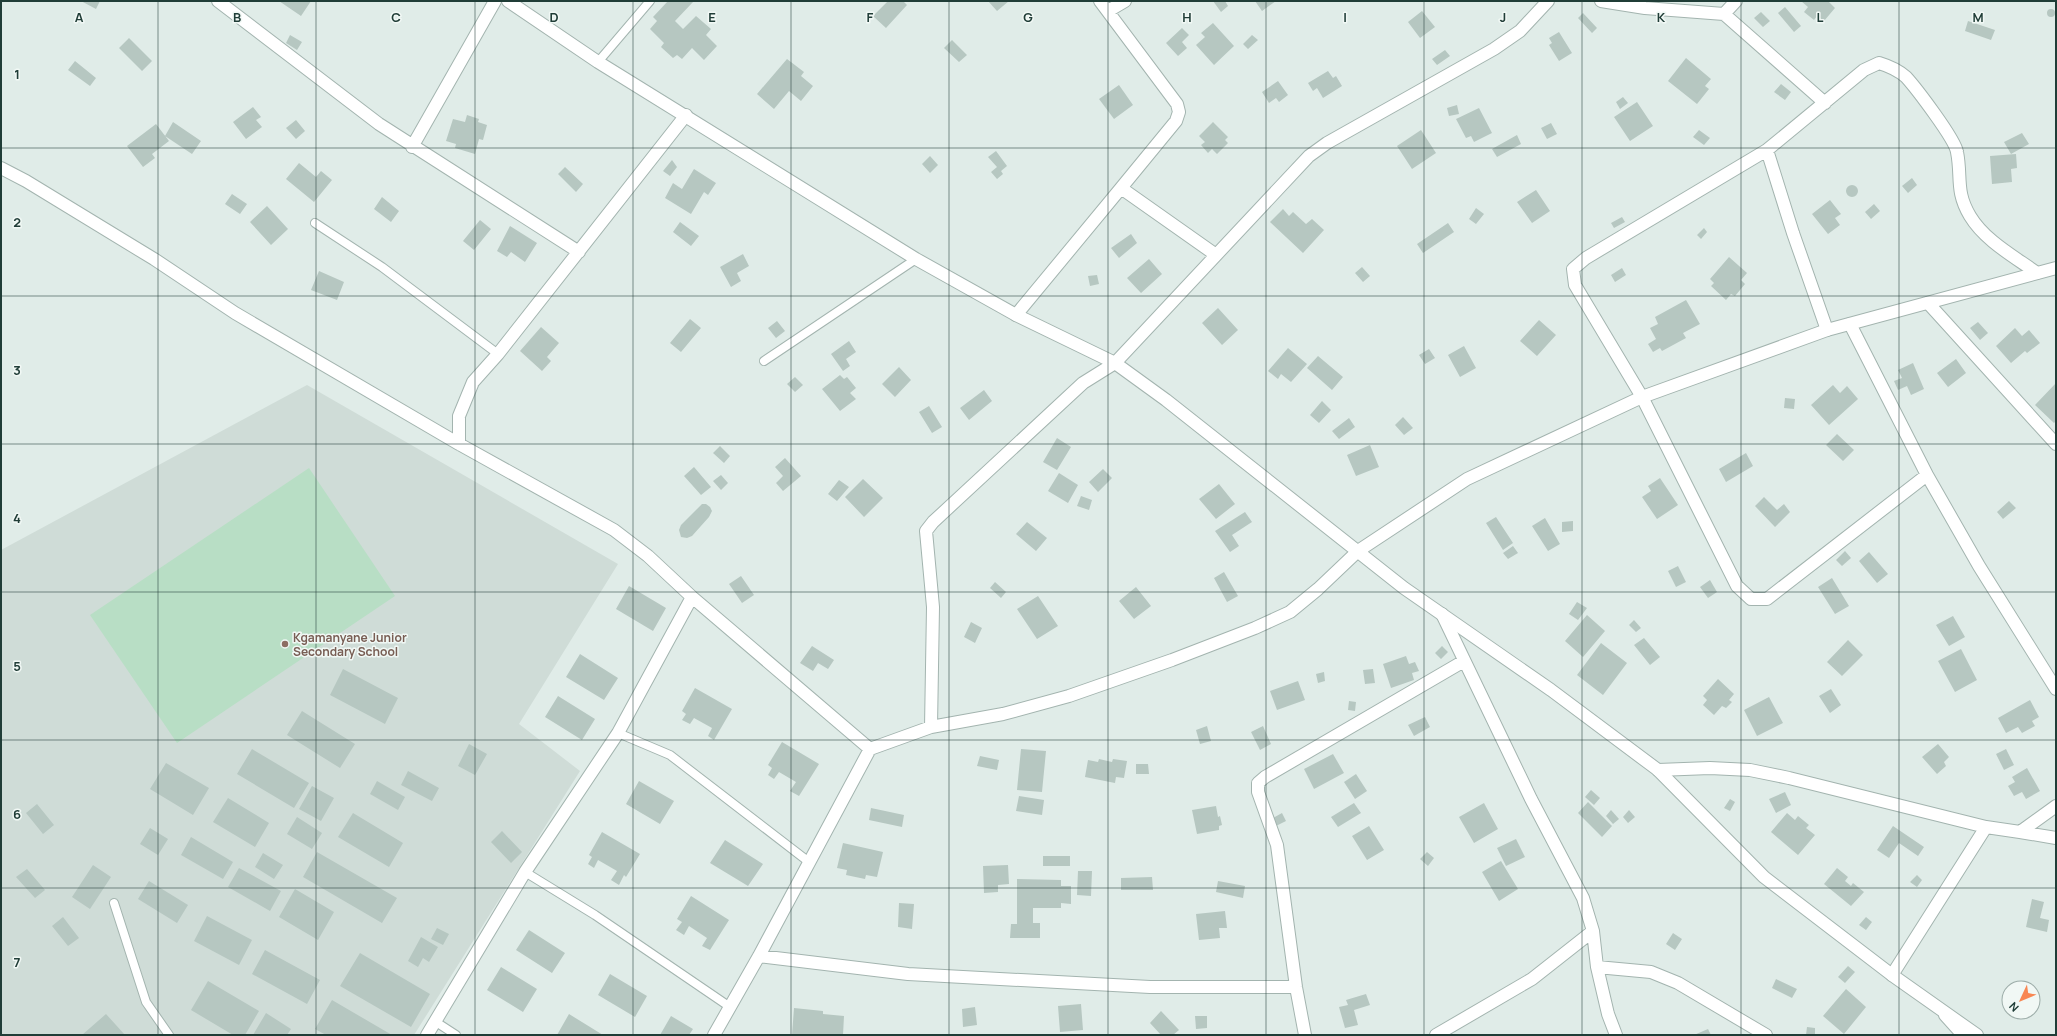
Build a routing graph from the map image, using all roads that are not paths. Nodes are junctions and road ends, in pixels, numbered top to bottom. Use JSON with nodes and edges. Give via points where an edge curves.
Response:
{"nodes":[{"id":1,"x":218,"y":1,"type":"edge"},
{"id":2,"x":495,"y":1,"type":"edge"},
{"id":3,"x":508,"y":1,"type":"edge"},
{"id":4,"x":650,"y":1,"type":"edge"},
{"id":5,"x":1125,"y":1,"type":"edge"},
{"id":6,"x":1548,"y":1,"type":"edge"},
{"id":7,"x":1602,"y":1,"type":"edge"},
{"id":8,"x":1736,"y":1,"type":"edge"},
{"id":9,"x":1104,"y":6,"type":"edge"},
{"id":10,"x":1724,"y":14,"type":"junction"},
{"id":11,"x":598,"y":62,"type":"junction"},
{"id":12,"x":1825,"y":103,"type":"junction"},
{"id":13,"x":686,"y":115,"type":"junction"},
{"id":14,"x":412,"y":147,"type":"junction"},
{"id":15,"x":1767,"y":150,"type":"junction"},
{"id":16,"x":1,"y":168,"type":"edge"},
{"id":17,"x":1121,"y":188,"type":"junction"},
{"id":18,"x":315,"y":223,"type":"dead end"},
{"id":19,"x":579,"y":252,"type":"junction"},
{"id":20,"x":1216,"y":255,"type":"junction"},
{"id":21,"x":916,"y":259,"type":"junction"},
{"id":22,"x":2056,"y":268,"type":"edge"},
{"id":23,"x":2037,"y":273,"type":"junction"},
{"id":24,"x":1928,"y":303,"type":"junction"},
{"id":25,"x":1016,"y":315,"type":"junction"},
{"id":26,"x":1850,"y":324,"type":"junction"},
{"id":27,"x":1827,"y":330,"type":"junction"},
{"id":28,"x":498,"y":354,"type":"junction"},
{"id":29,"x":764,"y":361,"type":"dead end"},
{"id":30,"x":1115,"y":363,"type":"junction"},
{"id":31,"x":1642,"y":397,"type":"junction"},
{"id":32,"x":459,"y":444,"type":"junction"},
{"id":33,"x":2056,"y":444,"type":"edge"},
{"id":34,"x":1927,"y":475,"type":"junction"},
{"id":35,"x":1358,"y":551,"type":"junction"},
{"id":36,"x":692,"y":597,"type":"junction"},
{"id":37,"x":1442,"y":614,"type":"junction"},
{"id":38,"x":1464,"y":661,"type":"junction"},
{"id":39,"x":2056,"y":689,"type":"edge"},
{"id":40,"x":931,"y":727,"type":"junction"},
{"id":41,"x":618,"y":733,"type":"junction"},
{"id":42,"x":870,"y":749,"type":"junction"},
{"id":43,"x":1658,"y":770,"type":"junction"},
{"id":44,"x":2056,"y":806,"type":"edge"},
{"id":45,"x":1986,"y":827,"type":"junction"},
{"id":46,"x":2020,"y":832,"type":"junction"},
{"id":47,"x":2056,"y":838,"type":"edge"},
{"id":48,"x":809,"y":862,"type":"junction"},
{"id":49,"x":525,"y":872,"type":"junction"},
{"id":50,"x":114,"y":902,"type":"dead end"},
{"id":51,"x":1593,"y":931,"type":"junction"},
{"id":52,"x":759,"y":956,"type":"junction"},
{"id":53,"x":1597,"y":967,"type":"junction"},
{"id":54,"x":1892,"y":975,"type":"junction"},
{"id":55,"x":1296,"y":987,"type":"junction"},
{"id":56,"x":1933,"y":1003,"type":"junction"},
{"id":57,"x":730,"y":1007,"type":"junction"},
{"id":58,"x":436,"y":1022,"type":"junction"},
{"id":59,"x":169,"y":1035,"type":"edge"},
{"id":60,"x":427,"y":1035,"type":"edge"},
{"id":61,"x":456,"y":1035,"type":"edge"},
{"id":62,"x":714,"y":1035,"type":"edge"},
{"id":63,"x":1305,"y":1035,"type":"edge"},
{"id":64,"x":1436,"y":1035,"type":"edge"},
{"id":65,"x":1616,"y":1035,"type":"edge"},
{"id":66,"x":1766,"y":1035,"type":"edge"},
{"id":67,"x":1963,"y":1035,"type":"edge"},
{"id":68,"x":1977,"y":1035,"type":"edge"}],
"edges":[{"from":1,"to":14,"type":"street","via":[[339,95]]},
{"from":2,"to":14,"type":"street"},
{"from":3,"to":11,"type":"street"},
{"from":4,"to":11,"type":"lane"},
{"from":5,"to":9,"type":"street"},
{"from":6,"to":20,"type":"street","via":[[1520,31],[1494,49],[1327,143],[1309,156]]},
{"from":7,"to":10,"type":"street","via":[[1645,8]]},
{"from":8,"to":10,"type":"street"},
{"from":9,"to":17,"type":"street","via":[[1177,104],[1179,112],[1176,121]]},
{"from":10,"to":12,"type":"street"},
{"from":11,"to":13,"type":"street"},
{"from":12,"to":15,"type":"street"},
{"from":12,"to":23,"type":"street","via":[[1864,70],[1879,63],[1893,68],[1905,77],[1953,141],[1957,151],[1959,191],[1970,216],[1989,238]]},
{"from":13,"to":19,"type":"street"},
{"from":13,"to":21,"type":"street"},
{"from":14,"to":19,"type":"street","via":[[464,177]]},
{"from":15,"to":27,"type":"street"},
{"from":15,"to":31,"type":"street","via":[[1586,258],[1573,269],[1575,286]]},
{"from":16,"to":32,"type":"street","via":[[140,251],[235,313]]},
{"from":17,"to":20,"type":"street"},
{"from":17,"to":25,"type":"street"},
{"from":18,"to":28,"type":"lane","via":[[382,267]]},
{"from":19,"to":28,"type":"street"},
{"from":20,"to":30,"type":"street"},
{"from":21,"to":25,"type":"street"},
{"from":21,"to":29,"type":"lane"},
{"from":22,"to":23,"type":"street"},
{"from":23,"to":24,"type":"street"},
{"from":24,"to":26,"type":"street"},
{"from":24,"to":33,"type":"street"},
{"from":25,"to":30,"type":"street"},
{"from":26,"to":27,"type":"street"},
{"from":26,"to":34,"type":"street"},
{"from":27,"to":31,"type":"street"},
{"from":28,"to":32,"type":"street","via":[[472,382],[459,416]]},
{"from":30,"to":35,"type":"street"},
{"from":30,"to":40,"type":"street","via":[[1083,383],[933,522],[926,532],[933,608]]},
{"from":31,"to":34,"type":"street","via":[[1737,586],[1751,599],[1767,599]]},
{"from":31,"to":35,"type":"street","via":[[1468,479]]},
{"from":32,"to":36,"type":"street","via":[[614,530],[648,556]]},
{"from":34,"to":39,"type":"street","via":[[1979,566]]},
{"from":35,"to":37,"type":"street"},
{"from":35,"to":40,"type":"street","via":[[1290,612],[1255,628],[1069,696],[1003,714]]},
{"from":36,"to":41,"type":"street"},
{"from":36,"to":42,"type":"street"},
{"from":37,"to":38,"type":"street"},
{"from":37,"to":43,"type":"street"},
{"from":38,"to":51,"type":"street","via":[[1531,799],[1583,898]]},
{"from":38,"to":55,"type":"street","via":[[1258,783],[1258,792],[1277,844]]},
{"from":40,"to":42,"type":"street"},
{"from":41,"to":48,"type":"lane","via":[[670,755]]},
{"from":41,"to":49,"type":"street"},
{"from":42,"to":48,"type":"street"},
{"from":43,"to":45,"type":"street","via":[[1750,770]]},
{"from":43,"to":54,"type":"street","via":[[1764,877]]},
{"from":44,"to":46,"type":"street"},
{"from":45,"to":46,"type":"street"},
{"from":45,"to":54,"type":"street"},
{"from":46,"to":47,"type":"street"},
{"from":48,"to":52,"type":"street"},
{"from":49,"to":57,"type":"lane","via":[[595,915]]},
{"from":49,"to":58,"type":"street"},
{"from":50,"to":59,"type":"lane","via":[[146,1002]]},
{"from":51,"to":53,"type":"street"},
{"from":51,"to":64,"type":"street","via":[[1532,980]]},
{"from":52,"to":55,"type":"street","via":[[916,974],[1150,987]]},
{"from":52,"to":57,"type":"street"},
{"from":53,"to":65,"type":"street","via":[[1608,1014]]},
{"from":53,"to":66,"type":"street","via":[[1651,972],[1678,983]]},
{"from":54,"to":56,"type":"street"},
{"from":55,"to":63,"type":"street"},
{"from":56,"to":67,"type":"street"},
{"from":56,"to":68,"type":"street"},
{"from":57,"to":62,"type":"street"},
{"from":58,"to":60,"type":"street"},
{"from":58,"to":61,"type":"lane"}]}
